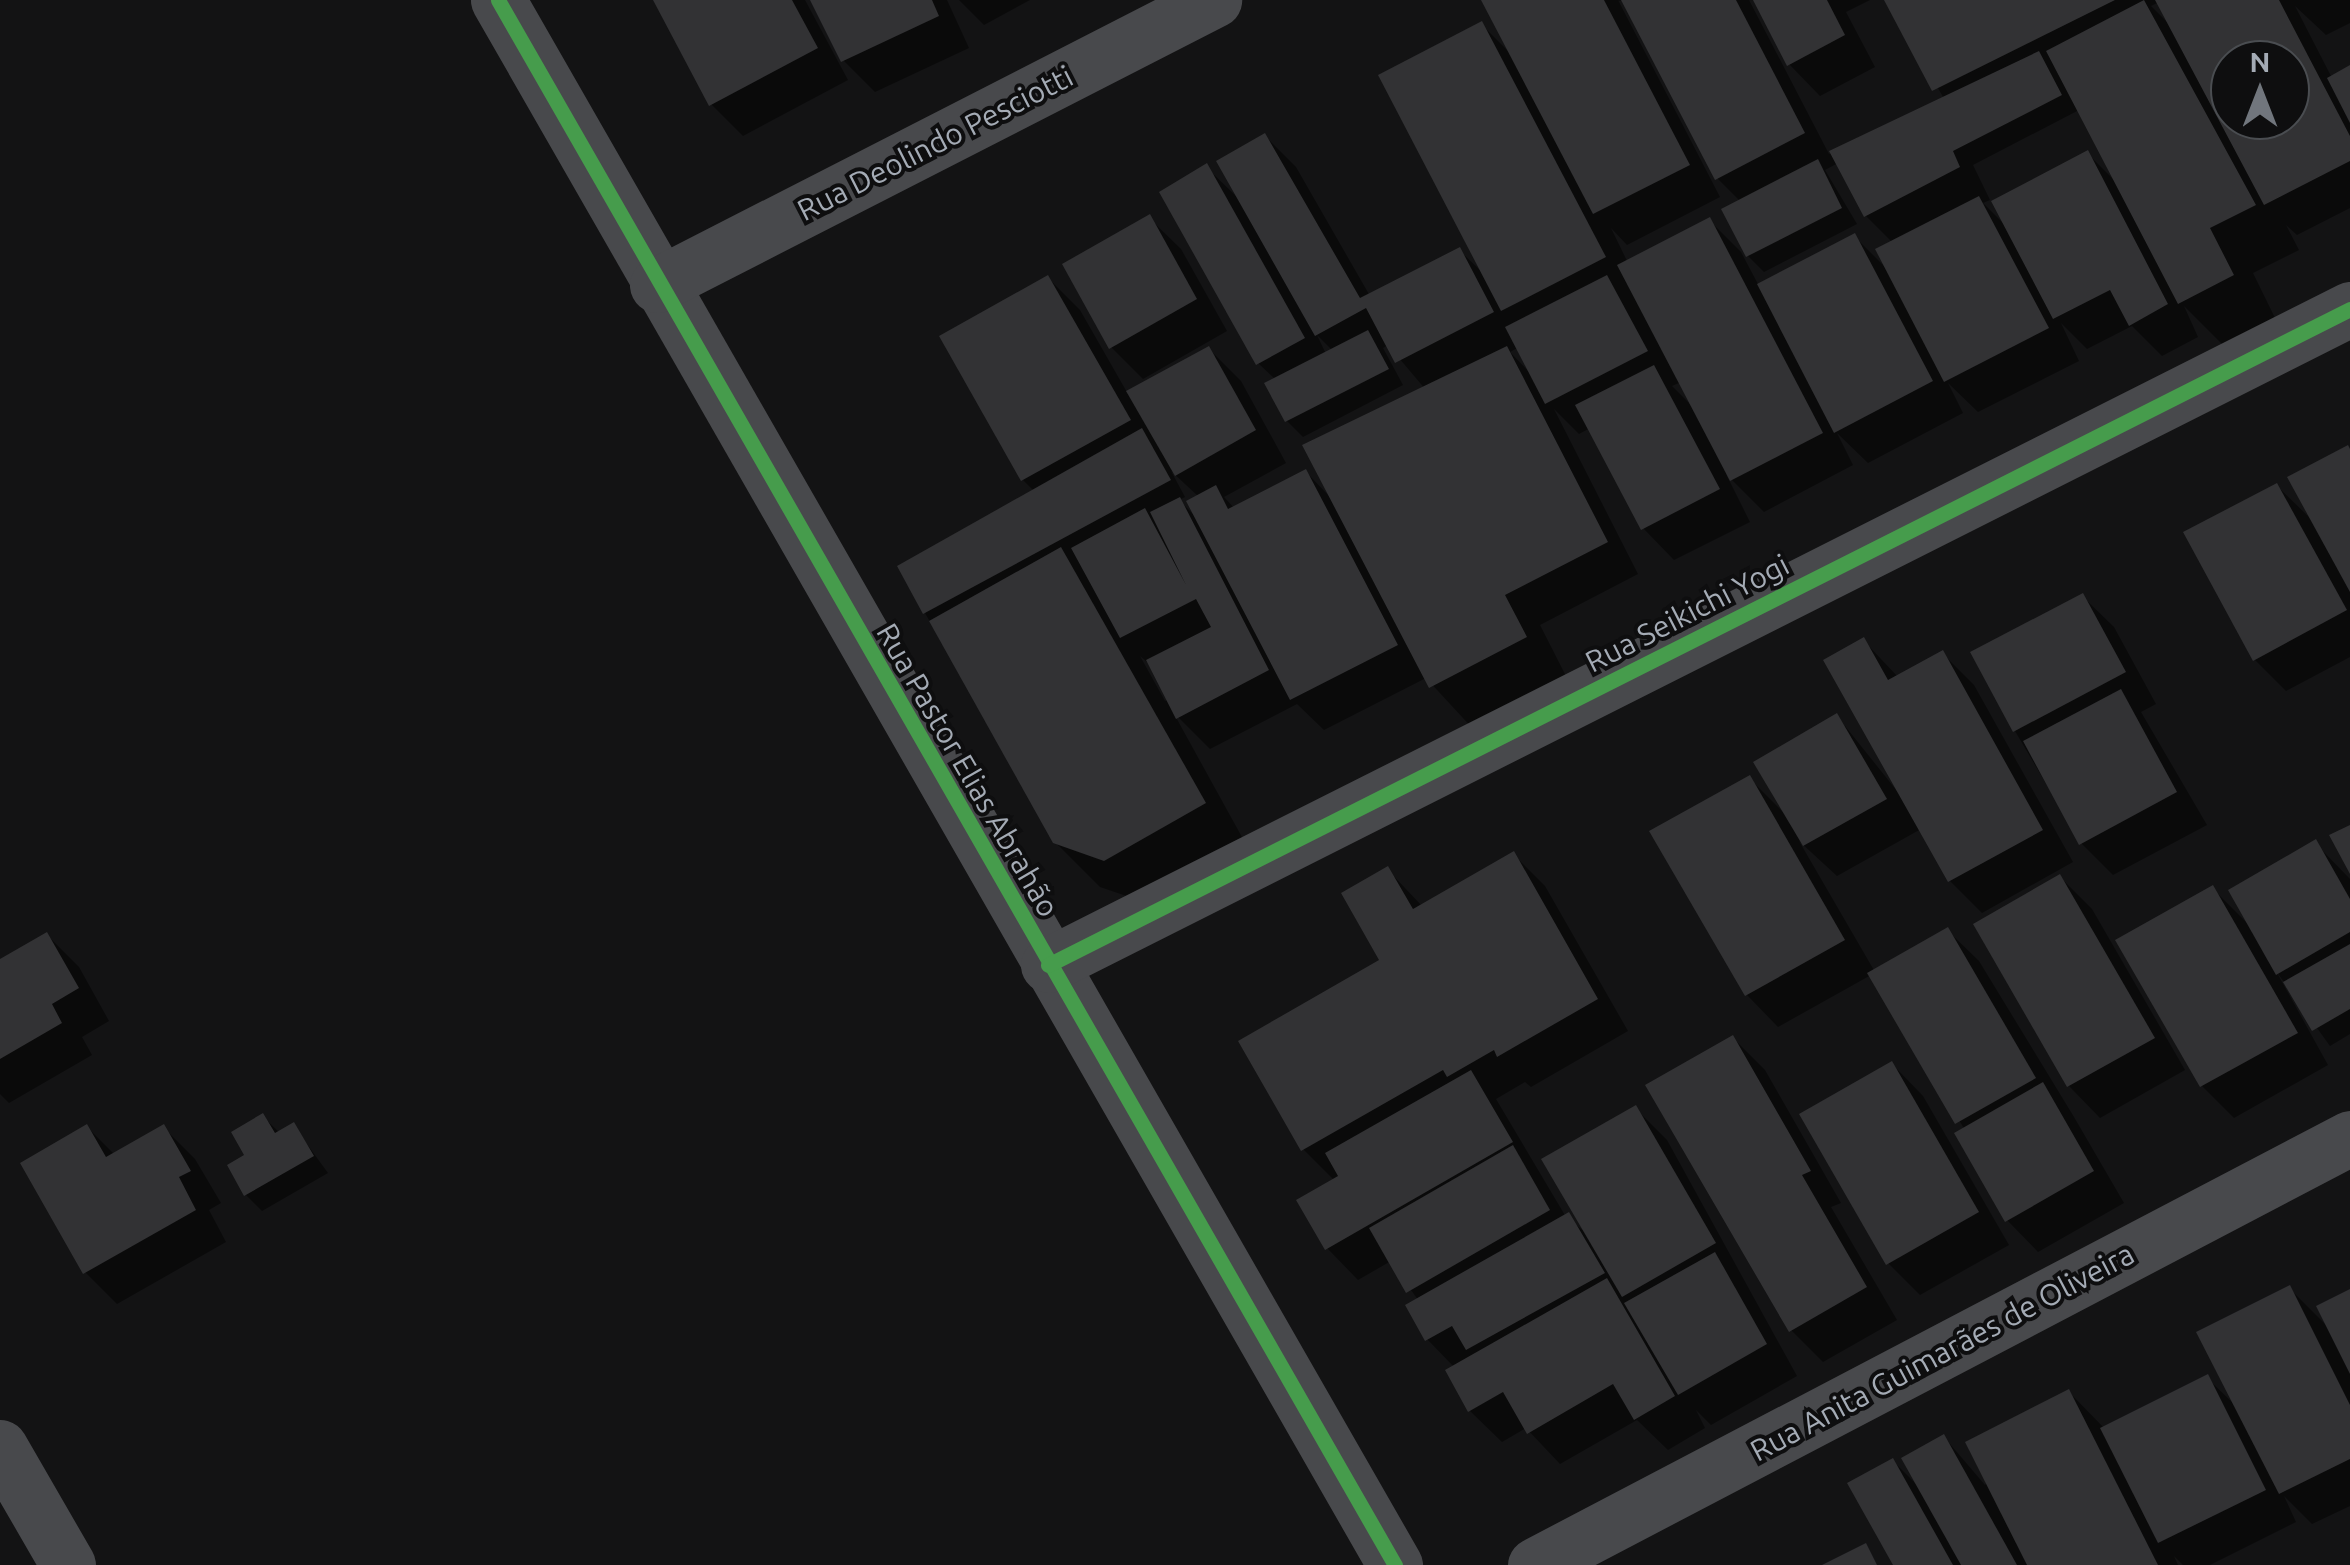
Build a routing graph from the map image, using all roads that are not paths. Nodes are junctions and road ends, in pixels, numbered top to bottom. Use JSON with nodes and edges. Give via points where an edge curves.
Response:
{"nodes":[{"id":1,"x":498,"y":0,"type":"edge"},
{"id":2,"x":1214,"y":0,"type":"edge"},
{"id":3,"x":657,"y":286,"type":"junction"},
{"id":4,"x":2350,"y":309,"type":"edge"},
{"id":5,"x":1048,"y":966,"type":"junction"},
{"id":6,"x":2350,"y":1138,"type":"edge"},
{"id":7,"x":0,"y":1447,"type":"edge"},
{"id":8,"x":68,"y":1565,"type":"edge"},
{"id":9,"x":1395,"y":1565,"type":"edge"},
{"id":10,"x":1535,"y":1565,"type":"edge"}],
"edges":[{"from":1,"to":3,"type":"street","name":"Rua Pastor Elias Abrahão"},
{"from":2,"to":3,"type":"street","name":"Rua Deolindo Pesciotti"},
{"from":3,"to":5,"type":"street","name":"Rua Pastor Elias Abrahão"},
{"from":4,"to":5,"type":"street","name":"Rua Seikichi Yogi"},
{"from":5,"to":9,"type":"street","name":"Rua Pastor Elias Abrahão"},
{"from":6,"to":10,"type":"street","name":"Rua Anita Guimarães de Oliveira"},
{"from":7,"to":8,"type":"street"}]}
